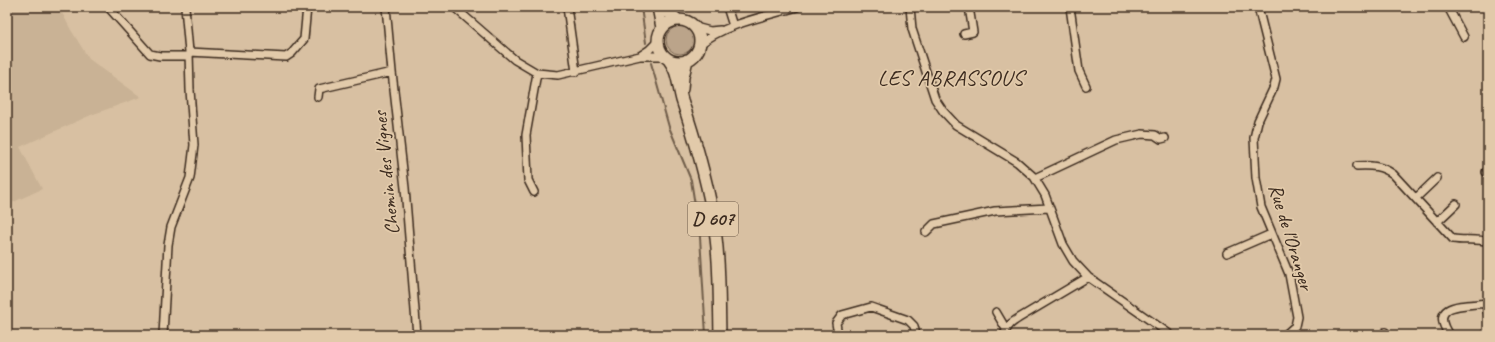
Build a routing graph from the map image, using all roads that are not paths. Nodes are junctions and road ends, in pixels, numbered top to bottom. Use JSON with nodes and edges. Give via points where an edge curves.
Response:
{"nodes":[{"id":1,"x":108,"y":7,"type":"edge"},
{"id":2,"x":185,"y":7,"type":"edge"},
{"id":3,"x":307,"y":7,"type":"edge"},
{"id":4,"x":386,"y":7,"type":"edge"},
{"id":5,"x":454,"y":7,"type":"edge"},
{"id":6,"x":566,"y":7,"type":"edge"},
{"id":7,"x":658,"y":7,"type":"edge"},
{"id":8,"x":665,"y":7,"type":"edge"},
{"id":9,"x":727,"y":7,"type":"edge"},
{"id":10,"x":797,"y":7,"type":"edge"},
{"id":11,"x":910,"y":7,"type":"edge"},
{"id":12,"x":969,"y":7,"type":"edge"},
{"id":13,"x":1070,"y":7,"type":"edge"},
{"id":14,"x":1258,"y":7,"type":"edge"},
{"id":15,"x":1448,"y":7,"type":"edge"},
{"id":16,"x":678,"y":20,"type":"junction"},
{"id":17,"x":733,"y":26,"type":"junction"},
{"id":18,"x":695,"y":27,"type":"junction"},
{"id":19,"x":662,"y":28,"type":"junction"},
{"id":20,"x":722,"y":30,"type":"junction"},
{"id":21,"x":964,"y":34,"type":"dead end"},
{"id":22,"x":1464,"y":37,"type":"dead end"},
{"id":23,"x":658,"y":41,"type":"junction"},
{"id":24,"x":699,"y":45,"type":"junction"},
{"id":25,"x":189,"y":54,"type":"junction"},
{"id":26,"x":640,"y":56,"type":"junction"},
{"id":27,"x":667,"y":58,"type":"junction"},
{"id":28,"x":687,"y":60,"type":"junction"},
{"id":29,"x":392,"y":72,"type":"junction"},
{"id":30,"x":576,"y":72,"type":"junction"},
{"id":31,"x":537,"y":73,"type":"junction"},
{"id":32,"x":1086,"y":86,"type":"dead end"},
{"id":33,"x":318,"y":97,"type":"dead end"},
{"id":34,"x":684,"y":107,"type":"junction"},
{"id":35,"x":1165,"y":138,"type":"dead end"},
{"id":36,"x":1357,"y":166,"type":"dead end"},
{"id":37,"x":1035,"y":178,"type":"junction"},
{"id":38,"x":1436,"y":178,"type":"dead end"},
{"id":39,"x":534,"y":192,"type":"dead end"},
{"id":40,"x":1416,"y":198,"type":"junction"},
{"id":41,"x":1456,"y":204,"type":"dead end"},
{"id":42,"x":1049,"y":208,"type":"junction"},
{"id":43,"x":1437,"y":222,"type":"junction"},
{"id":44,"x":926,"y":232,"type":"dead end"},
{"id":45,"x":1271,"y":234,"type":"junction"},
{"id":46,"x":1488,"y":242,"type":"edge"},
{"id":47,"x":1227,"y":253,"type":"dead end"},
{"id":48,"x":1088,"y":277,"type":"junction"},
{"id":49,"x":1487,"y":303,"type":"edge"},
{"id":50,"x":996,"y":312,"type":"dead end"},
{"id":51,"x":1488,"y":314,"type":"edge"},
{"id":52,"x":1005,"y":332,"type":"edge"},
{"id":53,"x":163,"y":335,"type":"edge"},
{"id":54,"x":417,"y":335,"type":"edge"},
{"id":55,"x":720,"y":335,"type":"edge"},
{"id":56,"x":838,"y":335,"type":"edge"},
{"id":57,"x":916,"y":335,"type":"edge"},
{"id":58,"x":1171,"y":335,"type":"edge"},
{"id":59,"x":1285,"y":335,"type":"edge"},
{"id":60,"x":1449,"y":335,"type":"edge"}],
"edges":[{"from":1,"to":25,"type":"street","via":[[150,54]]},
{"from":2,"to":25,"type":"street"},
{"from":3,"to":25,"type":"street","via":[[304,39],[292,54],[286,57]]},
{"from":4,"to":29,"type":"street","name":"Chemin des Vignes"},
{"from":5,"to":31,"type":"street","via":[[515,60]]},
{"from":6,"to":30,"type":"street"},
{"from":7,"to":19,"type":"main road"},
{"from":8,"to":16,"type":"main road"},
{"from":9,"to":17,"type":"street"},
{"from":10,"to":17,"type":"street"},
{"from":11,"to":37,"type":"street","via":[[912,29],[935,99],[943,111],[956,125],[1017,162]]},
{"from":12,"to":21,"type":"street","via":[[973,32]]},
{"from":13,"to":32,"type":"street","via":[[1079,71]]},
{"from":14,"to":45,"type":"street","name":"Rue de l'Oranger","via":[[1276,79],[1258,121],[1254,138],[1256,178],[1261,206]]},
{"from":15,"to":22,"type":"street"},
{"from":16,"to":18,"type":"main road"},
{"from":16,"to":19,"type":"main road"},
{"from":17,"to":20,"type":"street"},
{"from":18,"to":20,"type":"street","via":[[710,31]]},
{"from":18,"to":24,"type":"main road","via":[[699,35]]},
{"from":19,"to":23,"type":"main road"},
{"from":20,"to":24,"type":"street"},
{"from":23,"to":26,"type":"street"},
{"from":23,"to":27,"type":"main road","via":[[659,48]]},
{"from":24,"to":28,"type":"main road","via":[[697,51]]},
{"from":25,"to":53,"type":"street","via":[[194,145],[190,178],[169,239]]},
{"from":26,"to":27,"type":"street"},
{"from":26,"to":30,"type":"street"},
{"from":27,"to":28,"type":"main road","via":[[678,62]]},
{"from":27,"to":34,"type":"main road","number":"D 607","via":[[675,69]]},
{"from":28,"to":34,"type":"main road","number":"D 607","via":[[682,91]]},
{"from":29,"to":33,"type":"street","via":[[319,89]]},
{"from":29,"to":54,"type":"street","name":"Chemin des Vignes","via":[[405,186]]},
{"from":30,"to":31,"type":"street","via":[[558,75]]},
{"from":31,"to":39,"type":"street","via":[[526,135],[528,180]]},
{"from":34,"to":55,"type":"main road","number":"D 607","via":[[696,143],[712,211],[718,256]]},
{"from":35,"to":37,"type":"street","via":[[1142,134],[1122,138]]},
{"from":36,"to":40,"type":"street","via":[[1373,165],[1386,169]]},
{"from":37,"to":42,"type":"street"},
{"from":38,"to":40,"type":"street"},
{"from":40,"to":43,"type":"street"},
{"from":41,"to":43,"type":"street"},
{"from":42,"to":44,"type":"street","via":[[995,211],[934,224]]},
{"from":42,"to":48,"type":"street","via":[[1063,244],[1073,261]]},
{"from":43,"to":46,"type":"street","via":[[1454,239]]},
{"from":45,"to":47,"type":"street"},
{"from":45,"to":59,"type":"street","name":"Rue de l'Oranger","via":[[1289,274],[1297,317],[1295,326]]},
{"from":48,"to":52,"type":"street","via":[[1018,318]]},
{"from":48,"to":58,"type":"street"},
{"from":49,"to":51,"type":"street"},
{"from":49,"to":60,"type":"street","via":[[1446,310],[1442,318]]},
{"from":50,"to":52,"type":"street"},
{"from":56,"to":57,"type":"street","via":[[836,323],[842,315],[871,307],[908,320],[914,326]]}]}
